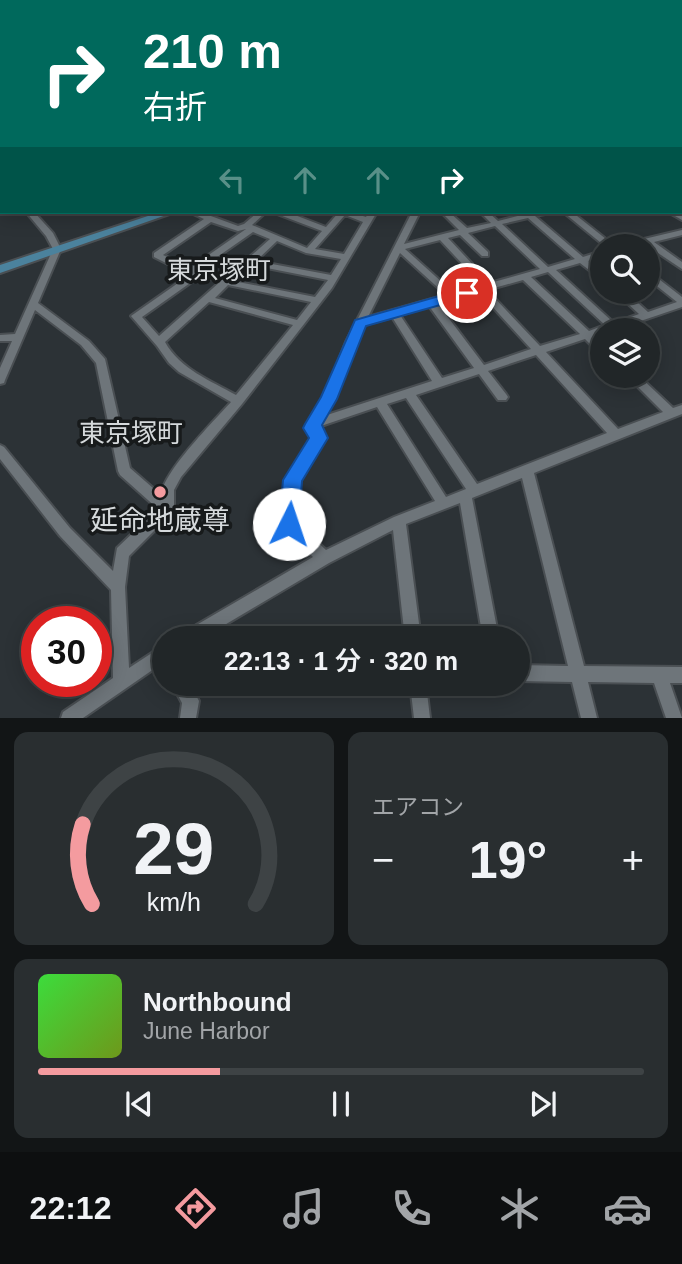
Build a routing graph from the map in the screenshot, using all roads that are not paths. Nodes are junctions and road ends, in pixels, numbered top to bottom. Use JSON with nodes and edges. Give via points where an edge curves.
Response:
{"nodes":[{"id":1,"x":32,"y":214,"type":"edge"},
{"id":2,"x":164,"y":214,"type":"edge"},
{"id":3,"x":197,"y":214,"type":"edge"},
{"id":4,"x":260,"y":214,"type":"edge"},
{"id":5,"x":285,"y":214,"type":"edge"},
{"id":6,"x":342,"y":214,"type":"edge"},
{"id":7,"x":415,"y":214,"type":"edge"},
{"id":8,"x":447,"y":214,"type":"edge"},
{"id":9,"x":486,"y":214,"type":"edge"},
{"id":10,"x":533,"y":214,"type":"edge"},
{"id":11,"x":570,"y":214,"type":"edge"},
{"id":12,"x":529,"y":215,"type":"junction"},
{"id":13,"x":370,"y":216,"type":"edge"},
{"id":14,"x":210,"y":219,"type":"junction"},
{"id":15,"x":496,"y":223,"type":"junction"},
{"id":16,"x":250,"y":227,"type":"junction"},
{"id":17,"x":327,"y":230,"type":"junction"},
{"id":18,"x":463,"y":232,"type":"junction"},
{"id":19,"x":682,"y":232,"type":"edge"},
{"id":20,"x":595,"y":234,"type":"edge"},
{"id":21,"x":442,"y":237,"type":"junction"},
{"id":22,"x":276,"y":238,"type":"junction"},
{"id":23,"x":660,"y":238,"type":"edge"},
{"id":24,"x":268,"y":245,"type":"junction"},
{"id":25,"x":399,"y":248,"type":"junction"},
{"id":26,"x":57,"y":249,"type":"junction"},
{"id":27,"x":307,"y":251,"type":"junction"},
{"id":28,"x":660,"y":251,"type":"edge"},
{"id":29,"x":485,"y":254,"type":"dead end"},
{"id":30,"x":346,"y":257,"type":"junction"},
{"id":31,"x":590,"y":258,"type":"edge"},
{"id":32,"x":582,"y":260,"type":"junction"},
{"id":33,"x":248,"y":262,"type":"junction"},
{"id":34,"x":590,"y":267,"type":"edge"},
{"id":35,"x":682,"y":267,"type":"edge"},
{"id":36,"x":0,"y":269,"type":"edge"},
{"id":37,"x":548,"y":269,"type":"junction"},
{"id":38,"x":196,"y":271,"type":"junction"},
{"id":39,"x":524,"y":276,"type":"junction"},
{"id":40,"x":335,"y":278,"type":"junction"},
{"id":41,"x":227,"y":281,"type":"junction"},
{"id":42,"x":660,"y":285,"type":"edge"},
{"id":43,"x":485,"y":288,"type":"junction"},
{"id":44,"x":453,"y":297,"type":"junction"},
{"id":45,"x":208,"y":299,"type":"junction"},
{"id":46,"x":316,"y":300,"type":"junction"},
{"id":47,"x":432,"y":303,"type":"junction"},
{"id":48,"x":682,"y":303,"type":"edge"},
{"id":49,"x":33,"y":304,"type":"junction"},
{"id":50,"x":634,"y":304,"type":"edge"},
{"id":51,"x":394,"y":313,"type":"junction"},
{"id":52,"x":647,"y":316,"type":"junction"},
{"id":53,"x":603,"y":318,"type":"edge"},
{"id":54,"x":641,"y":318,"type":"edge"},
{"id":55,"x":360,"y":323,"type":"junction"},
{"id":56,"x":300,"y":324,"type":"junction"},
{"id":57,"x":588,"y":335,"type":"joint"},
{"id":58,"x":18,"y":337,"type":"junction"},
{"id":59,"x":0,"y":338,"type":"edge"},
{"id":60,"x":160,"y":343,"type":"junction"},
{"id":61,"x":537,"y":352,"type":"junction"},
{"id":62,"x":481,"y":369,"type":"junction"},
{"id":63,"x":0,"y":380,"type":"edge"},
{"id":64,"x":439,"y":383,"type":"junction"},
{"id":65,"x":647,"y":388,"type":"edge"},
{"id":66,"x":409,"y":393,"type":"junction"},
{"id":67,"x":502,"y":397,"type":"dead end"},
{"id":68,"x":238,"y":401,"type":"junction"},
{"id":69,"x":380,"y":402,"type":"junction"},
{"id":70,"x":677,"y":412,"type":"edge"},
{"id":71,"x":313,"y":424,"type":"junction"},
{"id":72,"x":616,"y":435,"type":"junction"},
{"id":73,"x":0,"y":450,"type":"edge"},
{"id":74,"x":527,"y":471,"type":"junction"},
{"id":75,"x":470,"y":492,"type":"junction"},
{"id":76,"x":443,"y":503,"type":"junction"},
{"id":77,"x":167,"y":508,"type":"junction"},
{"id":78,"x":399,"y":521,"type":"junction"},
{"id":79,"x":324,"y":558,"type":"junction"},
{"id":80,"x":118,"y":587,"type":"junction"},
{"id":81,"x":208,"y":626,"type":"edge"},
{"id":82,"x":411,"y":626,"type":"edge"},
{"id":83,"x":489,"y":626,"type":"edge"},
{"id":84,"x":152,"y":663,"type":"edge"},
{"id":85,"x":530,"y":673,"type":"edge"},
{"id":86,"x":578,"y":673,"type":"junction"},
{"id":87,"x":659,"y":674,"type":"junction"},
{"id":88,"x":682,"y":674,"type":"edge"},
{"id":89,"x":121,"y":681,"type":"junction"},
{"id":90,"x":188,"y":696,"type":"edge"},
{"id":91,"x":419,"y":696,"type":"edge"},
{"id":92,"x":69,"y":718,"type":"edge"},
{"id":93,"x":188,"y":718,"type":"edge"},
{"id":94,"x":422,"y":718,"type":"edge"},
{"id":95,"x":589,"y":718,"type":"edge"},
{"id":96,"x":674,"y":718,"type":"edge"}],
"edges":[{"from":1,"to":26,"type":"street"},
{"from":2,"to":26,"type":"main road"},
{"from":3,"to":14,"type":"street"},
{"from":4,"to":16,"type":"street"},
{"from":5,"to":17,"type":"street"},
{"from":6,"to":17,"type":"street"},
{"from":7,"to":25,"type":"street"},
{"from":8,"to":18,"type":"street"},
{"from":9,"to":15,"type":"street"},
{"from":10,"to":12,"type":"street"},
{"from":11,"to":20,"type":"street"},
{"from":12,"to":15,"type":"street"},
{"from":12,"to":32,"type":"street"},
{"from":13,"to":30,"type":"street"},
{"from":14,"to":16,"type":"street","via":[[238,229]]},
{"from":14,"to":38,"type":"street","via":[[157,256]]},
{"from":15,"to":18,"type":"street"},
{"from":15,"to":37,"type":"street"},
{"from":16,"to":22,"type":"street"},
{"from":16,"to":38,"type":"street"},
{"from":17,"to":27,"type":"street"},
{"from":18,"to":21,"type":"street"},
{"from":18,"to":29,"type":"street"},
{"from":19,"to":23,"type":"street"},
{"from":21,"to":25,"type":"street"},
{"from":21,"to":43,"type":"street"},
{"from":22,"to":24,"type":"street"},
{"from":22,"to":27,"type":"street"},
{"from":24,"to":27,"type":"street"},
{"from":24,"to":33,"type":"street"},
{"from":25,"to":44,"type":"street"},
{"from":25,"to":55,"type":"street"},
{"from":26,"to":36,"type":"main road"},
{"from":26,"to":49,"type":"street"},
{"from":27,"to":30,"type":"street"},
{"from":28,"to":35,"type":"street"},
{"from":30,"to":40,"type":"street"},
{"from":31,"to":32,"type":"street"},
{"from":32,"to":34,"type":"street"},
{"from":32,"to":37,"type":"street"},
{"from":33,"to":40,"type":"street"},
{"from":33,"to":41,"type":"street"},
{"from":37,"to":39,"type":"street"},
{"from":37,"to":53,"type":"street"},
{"from":38,"to":41,"type":"street"},
{"from":38,"to":60,"type":"street","via":[[136,316]]},
{"from":39,"to":43,"type":"street"},
{"from":39,"to":57,"type":"street"},
{"from":40,"to":46,"type":"street"},
{"from":41,"to":45,"type":"street"},
{"from":41,"to":46,"type":"street"},
{"from":42,"to":48,"type":"street"},
{"from":43,"to":44,"type":"street"},
{"from":43,"to":61,"type":"street"},
{"from":44,"to":47,"type":"street"},
{"from":45,"to":56,"type":"street"},
{"from":45,"to":60,"type":"street"},
{"from":46,"to":56,"type":"street"},
{"from":47,"to":51,"type":"street"},
{"from":47,"to":62,"type":"street"},
{"from":48,"to":52,"type":"street"},
{"from":49,"to":58,"type":"street"},
{"from":49,"to":77,"type":"street","via":[[85,343],[101,362],[124,471]]},
{"from":50,"to":52,"type":"street"},
{"from":51,"to":55,"type":"street"},
{"from":51,"to":64,"type":"street"},
{"from":52,"to":54,"type":"street"},
{"from":55,"to":71,"type":"street","via":[[329,399]]},
{"from":56,"to":68,"type":"street"},
{"from":57,"to":61,"type":"street"},
{"from":58,"to":59,"type":"street"},
{"from":58,"to":63,"type":"street"},
{"from":60,"to":68,"type":"street","via":[[183,368]]},
{"from":61,"to":62,"type":"street"},
{"from":61,"to":72,"type":"street"},
{"from":62,"to":64,"type":"street"},
{"from":62,"to":67,"type":"street"},
{"from":64,"to":66,"type":"street"},
{"from":65,"to":70,"type":"street"},
{"from":66,"to":69,"type":"street"},
{"from":66,"to":75,"type":"street"},
{"from":68,"to":77,"type":"street","via":[[177,472],[168,489]]},
{"from":69,"to":71,"type":"street"},
{"from":69,"to":76,"type":"street"},
{"from":70,"to":72,"type":"street"},
{"from":71,"to":79,"type":"street","via":[[319,438],[292,480],[289,524]]},
{"from":72,"to":74,"type":"street"},
{"from":73,"to":80,"type":"street","via":[[65,532]]},
{"from":74,"to":75,"type":"street"},
{"from":74,"to":86,"type":"street"},
{"from":75,"to":76,"type":"street"},
{"from":75,"to":83,"type":"street"},
{"from":76,"to":78,"type":"street"},
{"from":77,"to":80,"type":"street","via":[[122,553]]},
{"from":78,"to":79,"type":"street"},
{"from":78,"to":82,"type":"street"},
{"from":79,"to":81,"type":"street"},
{"from":80,"to":89,"type":"street"},
{"from":84,"to":89,"type":"street"},
{"from":85,"to":86,"type":"street"},
{"from":86,"to":87,"type":"street"},
{"from":86,"to":95,"type":"street"},
{"from":87,"to":88,"type":"street"},
{"from":87,"to":96,"type":"street"},
{"from":89,"to":92,"type":"street"},
{"from":90,"to":93,"type":"street"},
{"from":91,"to":94,"type":"street"}]}
